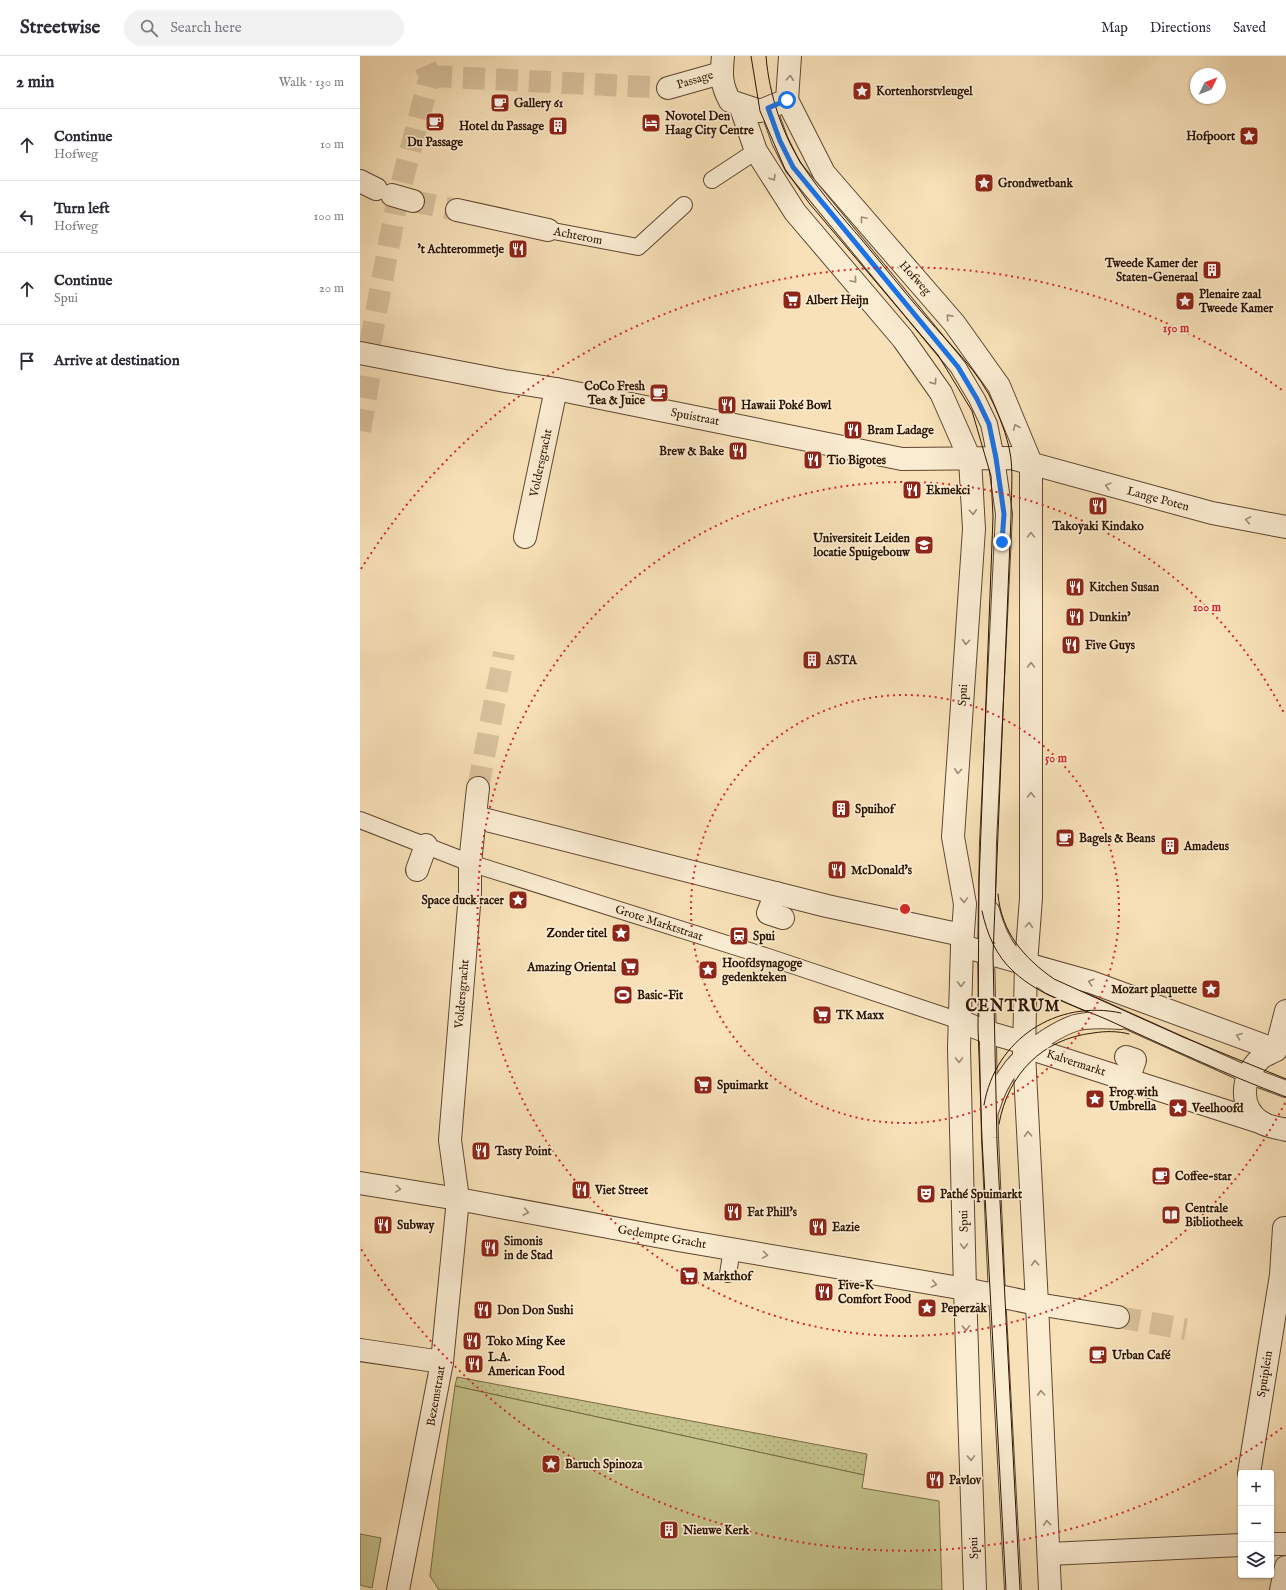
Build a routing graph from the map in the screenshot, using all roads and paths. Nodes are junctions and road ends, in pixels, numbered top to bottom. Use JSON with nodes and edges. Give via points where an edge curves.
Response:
{"nodes":[{"id":1,"x":790,"y":56,"type":"edge"},
{"id":2,"x":722,"y":64,"type":"edge"},
{"id":3,"x":668,"y":88,"type":"tunnel mouth"},
{"id":4,"x":778,"y":104,"type":"junction"},
{"id":5,"x":740,"y":105,"type":"junction"},
{"id":6,"x":756,"y":151,"type":"junction"},
{"id":7,"x":712,"y":180,"type":"dead end"},
{"id":8,"x":684,"y":205,"type":"dead end"},
{"id":9,"x":457,"y":210,"type":"tunnel mouth"},
{"id":10,"x":548,"y":230,"type":"joint"},
{"id":11,"x":368,"y":355,"type":"edge"},
{"id":12,"x":556,"y":389,"type":"junction"},
{"id":13,"x":996,"y":458,"type":"junction"},
{"id":14,"x":970,"y":459,"type":"junction"},
{"id":15,"x":1032,"y":463,"type":"junction"},
{"id":16,"x":1286,"y":527,"type":"edge"},
{"id":17,"x":525,"y":537,"type":"dead end"},
{"id":18,"x":478,"y":788,"type":"tunnel mouth"},
{"id":19,"x":360,"y":820,"type":"edge"},
{"id":20,"x":481,"y":827,"type":"junction"},
{"id":21,"x":426,"y":845,"type":"junction"},
{"id":22,"x":470,"y":862,"type":"junction"},
{"id":23,"x":417,"y":870,"type":"dead end"},
{"id":24,"x":776,"y":893,"type":"junction"},
{"id":25,"x":987,"y":897,"type":"junction"},
{"id":26,"x":783,"y":918,"type":"dead end"},
{"id":27,"x":962,"y":940,"type":"junction"},
{"id":28,"x":986,"y":954,"type":"junction"},
{"id":29,"x":1023,"y":965,"type":"junction"},
{"id":30,"x":1286,"y":1011,"type":"edge"},
{"id":31,"x":960,"y":1021,"type":"junction"},
{"id":32,"x":1126,"y":1021,"type":"junction"},
{"id":33,"x":987,"y":1032,"type":"junction"},
{"id":34,"x":1026,"y":1049,"type":"junction"},
{"id":35,"x":1281,"y":1052,"type":"edge"},
{"id":36,"x":1126,"y":1057,"type":"dead end"},
{"id":37,"x":1248,"y":1075,"type":"junction"},
{"id":38,"x":1128,"y":1080,"type":"junction"},
{"id":39,"x":1286,"y":1089,"type":"edge"},
{"id":40,"x":989,"y":1117,"type":"junction"},
{"id":41,"x":1262,"y":1123,"type":"junction"},
{"id":42,"x":1286,"y":1130,"type":"edge"},
{"id":43,"x":360,"y":1183,"type":"edge"},
{"id":44,"x":458,"y":1199,"type":"junction"},
{"id":45,"x":1284,"y":1228,"type":"dead end"},
{"id":46,"x":732,"y":1249,"type":"junction"},
{"id":47,"x":728,"y":1274,"type":"dead end"},
{"id":48,"x":965,"y":1289,"type":"junction"},
{"id":49,"x":997,"y":1295,"type":"junction"},
{"id":50,"x":1037,"y":1304,"type":"junction"},
{"id":51,"x":1118,"y":1317,"type":"tunnel mouth"},
{"id":52,"x":360,"y":1350,"type":"edge"},
{"id":53,"x":442,"y":1362,"type":"junction"},
{"id":54,"x":1249,"y":1470,"type":"edge"},
{"id":55,"x":1274,"y":1544,"type":"edge"},
{"id":56,"x":1286,"y":1544,"type":"edge"},
{"id":57,"x":1238,"y":1546,"type":"edge"},
{"id":58,"x":1049,"y":1554,"type":"junction"},
{"id":59,"x":1286,"y":1567,"type":"edge"},
{"id":60,"x":398,"y":1590,"type":"edge"},
{"id":61,"x":975,"y":1590,"type":"edge"},
{"id":62,"x":1013,"y":1590,"type":"edge"},
{"id":63,"x":1050,"y":1590,"type":"edge"},
{"id":64,"x":1281,"y":1590,"type":"edge"}],
"edges":[{"from":4,"to":1,"type":"street","name":"Hofweg","one_way":true},
{"from":2,"to":3,"type":"street","name":"Passage"},
{"from":2,"to":5,"type":"street","via":[[725,91],[730,101]]},
{"from":4,"to":5,"type":"street","via":[[760,111]]},
{"from":4,"to":13,"type":"lane","name":"Hofweg","via":[[780,141],[793,167],[958,367],[989,424]]},
{"from":15,"to":4,"type":"street","name":"Hofweg","one_way":true,"via":[[999,386],[954,323],[824,173]]},
{"from":5,"to":6,"type":"street"},
{"from":6,"to":7,"type":"lane"},
{"from":6,"to":14,"type":"street","one_way":true,"via":[[795,212],[903,339],[941,393]]},
{"from":8,"to":10,"type":"lane","name":"Achterom","via":[[638,247]]},
{"from":9,"to":10,"type":"street","name":"Achterom"},
{"from":11,"to":12,"type":"street","name":"Spuistraat"},
{"from":12,"to":14,"type":"street","name":"Spuistraat","via":[[902,459]]},
{"from":12,"to":17,"type":"street","name":"Voldersgracht"},
{"from":13,"to":14,"type":"street","name":"Spuistraat"},
{"from":13,"to":15,"type":"street","name":"Spuistraat","via":[[1011,458]]},
{"from":13,"to":25,"type":"lane","via":[[1004,514]]},
{"from":14,"to":27,"type":"street","name":"Spui","one_way":true,"via":[[974,529],[960,841],[964,894]]},
{"from":16,"to":15,"type":"street","name":"Lange Poten","one_way":true,"via":[[1212,514]]},
{"from":29,"to":15,"type":"street","one_way":true,"via":[[1030,898]]},
{"from":18,"to":20,"type":"street","name":"Voldersgracht"},
{"from":19,"to":21,"type":"lane","name":"Grote Marktstraat"},
{"from":20,"to":22,"type":"street","name":"Voldersgracht"},
{"from":20,"to":24,"type":"street"},
{"from":21,"to":22,"type":"lane","name":"Grote Marktstraat"},
{"from":21,"to":23,"type":"street"},
{"from":22,"to":31,"type":"lane","name":"Grote Marktstraat"},
{"from":22,"to":44,"type":"street","name":"Voldersgracht","via":[[470,893],[450,1140]]},
{"from":24,"to":26,"type":"street","via":[[768,913]]},
{"from":24,"to":27,"type":"street"},
{"from":25,"to":28,"type":"lane"},
{"from":25,"to":29,"type":"lane","via":[[994,923],[1003,942]]},
{"from":27,"to":28,"type":"street"},
{"from":27,"to":31,"type":"street","name":"Spui","one_way":true},
{"from":28,"to":29,"type":"street"},
{"from":28,"to":33,"type":"lane"},
{"from":29,"to":32,"type":"lane","via":[[1050,986]]},
{"from":29,"to":34,"type":"street"},
{"from":35,"to":29,"type":"street","one_way":true,"via":[[1091,982]]},
{"from":30,"to":35,"type":"street"},
{"from":31,"to":33,"type":"street","name":"Kalvermarkt"},
{"from":31,"to":48,"type":"street","name":"Spui","one_way":true},
{"from":32,"to":34,"type":"lane","via":[[1106,1020],[1074,1024]]},
{"from":32,"to":37,"type":"lane"},
{"from":33,"to":34,"type":"street","name":"Kalvermarkt","via":[[1018,1041]]},
{"from":33,"to":40,"type":"lane"},
{"from":34,"to":38,"type":"street","name":"Kalvermarkt"},
{"from":34,"to":40,"type":"lane","via":[[1011,1067],[995,1097]]},
{"from":50,"to":34,"type":"street","one_way":true},
{"from":35,"to":37,"type":"street","via":[[1261,1058]]},
{"from":36,"to":38,"type":"street","via":[[1135,1060]]},
{"from":37,"to":39,"type":"lane"},
{"from":37,"to":41,"type":"street","via":[[1244,1095],[1248,1109]]},
{"from":38,"to":41,"type":"street","name":"Kalvermarkt"},
{"from":40,"to":49,"type":"lane"},
{"from":41,"to":42,"type":"street","name":"Kalvermarkt"},
{"from":43,"to":44,"type":"street","name":"Gedempte Gracht","one_way":true},
{"from":44,"to":46,"type":"street","name":"Gedempte Gracht","one_way":true},
{"from":44,"to":53,"type":"street","name":"Bezemstraat"},
{"from":45,"to":54,"type":"street","name":"Spuiplein","via":[[1281,1275]]},
{"from":46,"to":47,"type":"lane"},
{"from":46,"to":48,"type":"street","name":"Gedempte Gracht","one_way":true},
{"from":48,"to":49,"type":"street"},
{"from":48,"to":61,"type":"street","name":"Spui","one_way":true},
{"from":49,"to":50,"type":"street"},
{"from":49,"to":62,"type":"lane"},
{"from":50,"to":51,"type":"street"},
{"from":58,"to":50,"type":"street","one_way":true},
{"from":52,"to":53,"type":"street"},
{"from":53,"to":60,"type":"street","name":"Bezemstraat"},
{"from":55,"to":56,"type":"street"},
{"from":57,"to":58,"type":"street"},
{"from":58,"to":63,"type":"street"},
{"from":59,"to":64,"type":"street"}]}
